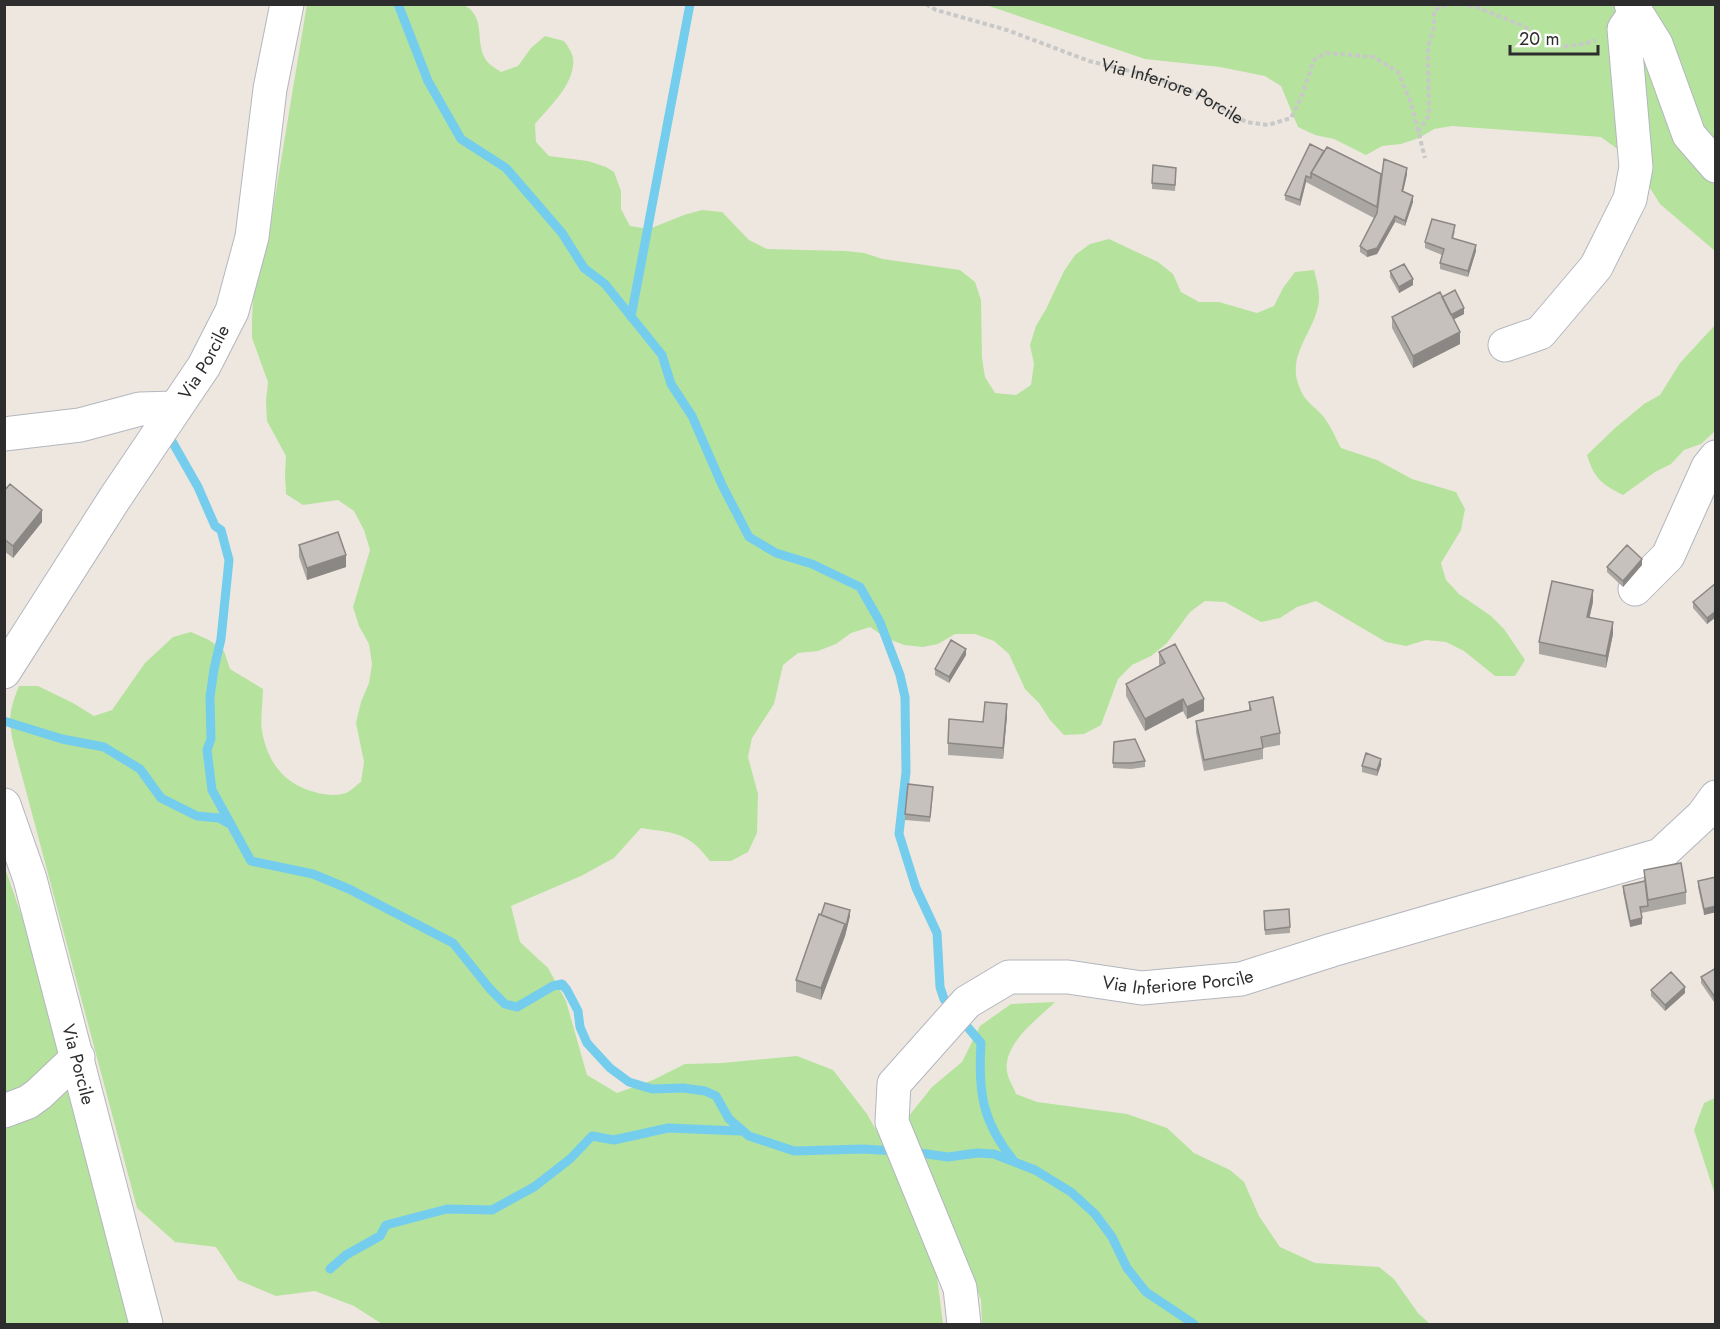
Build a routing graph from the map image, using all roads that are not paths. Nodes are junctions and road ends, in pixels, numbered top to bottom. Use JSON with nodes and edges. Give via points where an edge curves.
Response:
{"nodes":[{"id":1,"x":287,"y":4,"type":"edge"},
{"id":2,"x":1630,"y":15,"type":"edge"},
{"id":3,"x":1716,"y":166,"type":"edge"},
{"id":4,"x":1505,"y":345,"type":"dead end"},
{"id":5,"x":175,"y":408,"type":"junction"},
{"id":6,"x":4,"y":434,"type":"edge"},
{"id":7,"x":1716,"y":457,"type":"edge"},
{"id":8,"x":1635,"y":589,"type":"dead end"},
{"id":9,"x":4,"y":672,"type":"edge"},
{"id":10,"x":1716,"y":797,"type":"edge"},
{"id":11,"x":4,"y":805,"type":"edge"},
{"id":12,"x":78,"y":1057,"type":"junction"},
{"id":13,"x":4,"y":1111,"type":"edge"},
{"id":14,"x":146,"y":1324,"type":"edge"},
{"id":15,"x":964,"y":1324,"type":"edge"}],
"edges":[{"from":1,"to":5,"type":"street","name":"Via Porcile","via":[[270,89],[252,237],[232,311],[204,366]]},
{"from":2,"to":3,"type":"street","via":[[1656,44],[1689,135]]},
{"from":2,"to":4,"type":"street","via":[[1636,167],[1629,199],[1596,267],[1540,333]]},
{"from":5,"to":6,"type":"street","via":[[140,409],[80,424]]},
{"from":5,"to":9,"type":"street","name":"Via Porcile"},
{"from":7,"to":8,"type":"street","via":[[1668,556]]},
{"from":10,"to":15,"type":"street","name":"Via Inferiore Porcile","via":[[1703,815],[1660,855],[1241,979],[1142,988],[1068,977],[1009,977],[968,1002],[894,1084],[892,1122],[960,1288]]},
{"from":11,"to":12,"type":"street","name":"Via Porcile","via":[[30,879]]},
{"from":12,"to":13,"type":"street","via":[[39,1094]]},
{"from":12,"to":14,"type":"street","name":"Via Porcile"}]}
